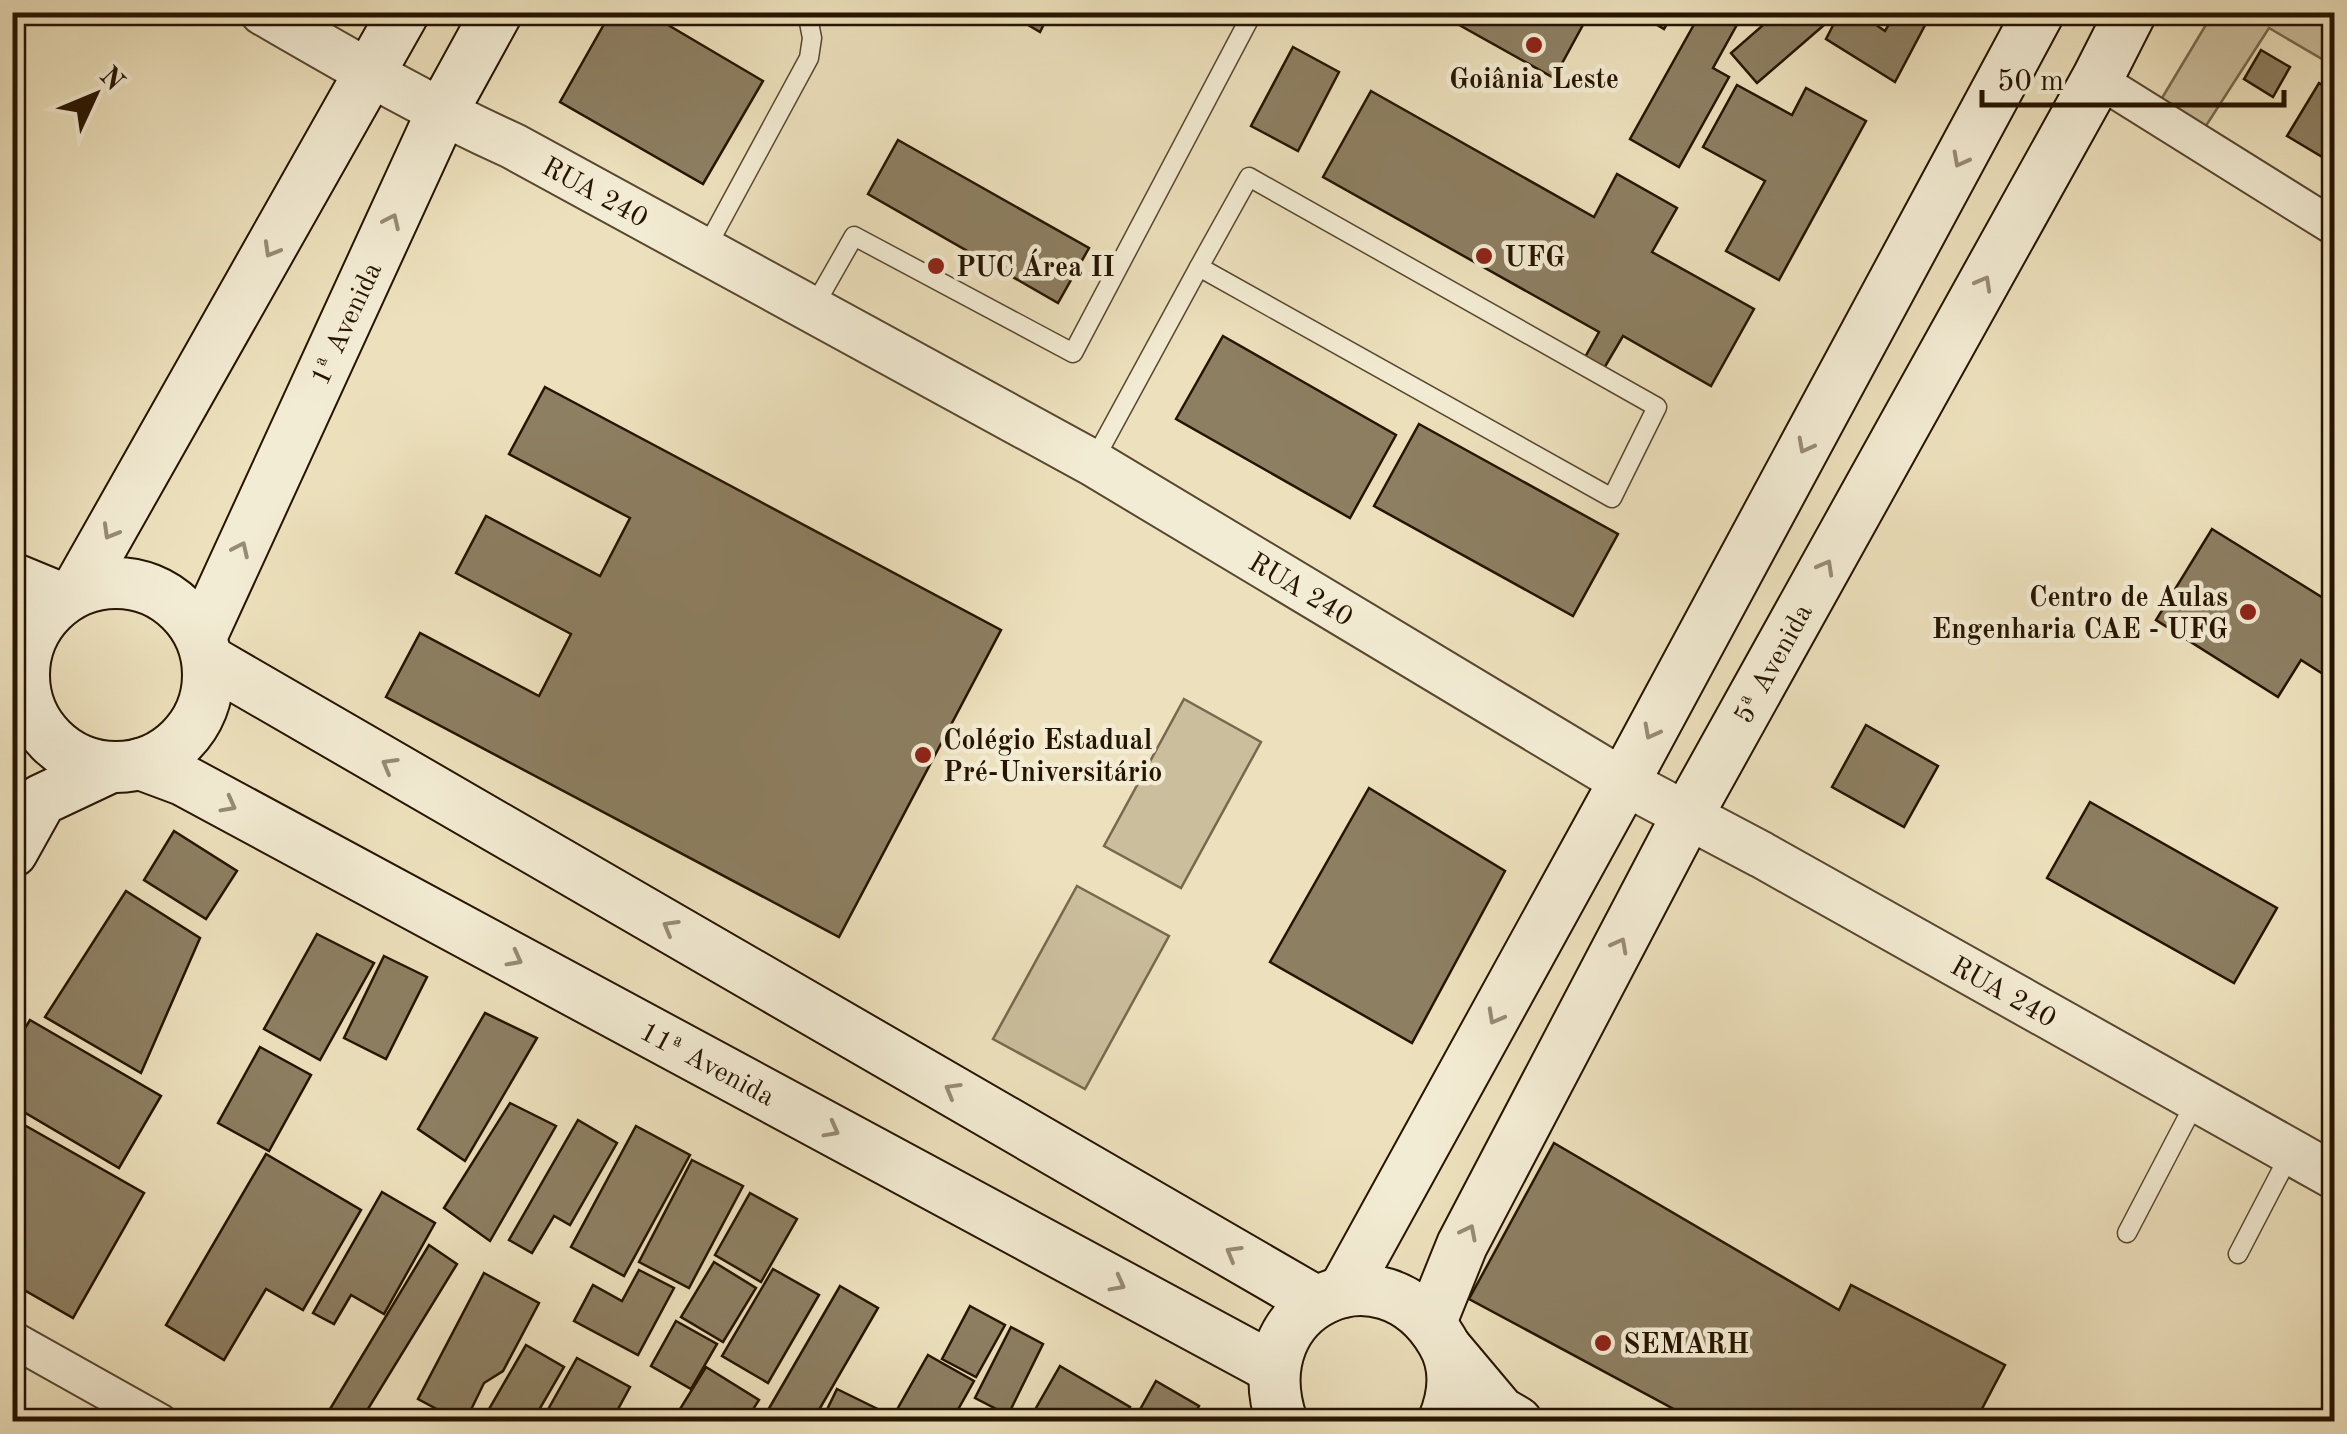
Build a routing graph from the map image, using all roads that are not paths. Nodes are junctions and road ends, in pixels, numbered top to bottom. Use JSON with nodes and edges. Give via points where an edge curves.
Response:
{"nodes":[{"id":1,"x":263,"y":12,"type":"edge"},
{"id":2,"x":404,"y":12,"type":"edge"},
{"id":3,"x":496,"y":12,"type":"edge"},
{"id":4,"x":807,"y":12,"type":"edge"},
{"id":5,"x":1253,"y":12,"type":"edge"},
{"id":6,"x":2039,"y":12,"type":"edge"},
{"id":7,"x":2131,"y":12,"type":"edge"},
{"id":8,"x":370,"y":76,"type":"junction"},
{"id":9,"x":2098,"y":78,"type":"junction"},
{"id":10,"x":441,"y":114,"type":"junction"},
{"id":11,"x":2334,"y":226,"type":"edge"},
{"id":12,"x":704,"y":250,"type":"junction"},
{"id":13,"x":1199,"y":267,"type":"junction"},
{"id":14,"x":813,"y":308,"type":"junction"},
{"id":15,"x":1093,"y":463,"type":"junction"},
{"id":16,"x":12,"y":578,"type":"edge"},
{"id":17,"x":70,"y":594,"type":"junction"},
{"id":18,"x":204,"y":649,"type":"junction"},
{"id":19,"x":20,"y":711,"type":"edge"},
{"id":20,"x":126,"y":766,"type":"junction"},
{"id":21,"x":1624,"y":782,"type":"junction"},
{"id":22,"x":1688,"y":816,"type":"junction"},
{"id":23,"x":12,"y":852,"type":"edge"},
{"id":24,"x":2197,"y":1099,"type":"junction"},
{"id":25,"x":2291,"y":1151,"type":"junction"},
{"id":26,"x":2334,"y":1176,"type":"edge"},
{"id":27,"x":2126,"y":1233,"type":"dead end"},
{"id":28,"x":2238,"y":1254,"type":"dead end"},
{"id":29,"x":1330,"y":1297,"type":"junction"},
{"id":30,"x":1439,"y":1336,"type":"junction"},
{"id":31,"x":12,"y":1339,"type":"edge"},
{"id":32,"x":1273,"y":1368,"type":"junction"},
{"id":33,"x":160,"y":1422,"type":"edge"},
{"id":34,"x":1282,"y":1422,"type":"edge"},
{"id":35,"x":1442,"y":1422,"type":"edge"},
{"id":36,"x":1518,"y":1422,"type":"edge"}],
"edges":[{"from":1,"to":8,"type":"street","name":"RUA 240"},
{"from":2,"to":8,"type":"main road"},
{"from":3,"to":10,"type":"main road","name":"1ª Avenida"},
{"from":4,"to":12,"type":"lane","via":[[809,58]]},
{"from":5,"to":14,"type":"lane","via":[[1073,353],[854,236]]},
{"from":6,"to":21,"type":"main road","one_way":true},
{"from":7,"to":9,"type":"main road","name":"5ª Avenida"},
{"from":8,"to":10,"type":"street","name":"RUA 240"},
{"from":8,"to":17,"type":"main road","one_way":true},
{"from":9,"to":11,"type":"street"},
{"from":22,"to":9,"type":"main road","name":"5ª Avenida","one_way":true},
{"from":10,"to":12,"type":"street","name":"RUA 240"},
{"from":18,"to":10,"type":"main road","name":"1ª Avenida","one_way":true},
{"from":12,"to":14,"type":"street","name":"RUA 240"},
{"from":13,"to":13,"type":"lane","via":[[1249,177],[1657,407],[1612,498]]},
{"from":13,"to":15,"type":"lane"},
{"from":14,"to":15,"type":"street","name":"RUA 240"},
{"from":15,"to":21,"type":"street","name":"RUA 240"},
{"from":16,"to":17,"type":"main road"},
{"from":17,"to":18,"type":"main road","via":[[106,583],[136,584],[165,596],[188,617]]},
{"from":17,"to":19,"type":"main road","via":[[38,623],[28,644]]},
{"from":18,"to":20,"type":"main road","via":[[206,696],[198,719],[164,754]]},
{"from":29,"to":18,"type":"main road","one_way":true},
{"from":19,"to":20,"type":"main road","via":[[65,752]]},
{"from":20,"to":23,"type":"main road","via":[[42,800]]},
{"from":20,"to":32,"type":"main road","name":"11ª Avenida","one_way":true,"via":[[182,780]]},
{"from":21,"to":22,"type":"street","name":"RUA 240"},
{"from":21,"to":29,"type":"main road","one_way":true,"via":[[1367,1254]]},
{"from":22,"to":24,"type":"street","name":"RUA 240"},
{"from":30,"to":22,"type":"main road","name":"5ª Avenida","one_way":true,"via":[[1462,1246]]},
{"from":24,"to":25,"type":"street","name":"RUA 240"},
{"from":24,"to":27,"type":"lane"},
{"from":25,"to":26,"type":"street","name":"RUA 240"},
{"from":25,"to":28,"type":"lane"},
{"from":29,"to":30,"type":"main road","via":[[1367,1290],[1391,1296],[1413,1306]]},
{"from":29,"to":32,"type":"main road","via":[[1296,1319]]},
{"from":30,"to":35,"type":"main road","via":[[1453,1376]]},
{"from":30,"to":36,"type":"main road","via":[[1500,1412]]},
{"from":31,"to":33,"type":"street"},
{"from":32,"to":34,"type":"main road"}]}
